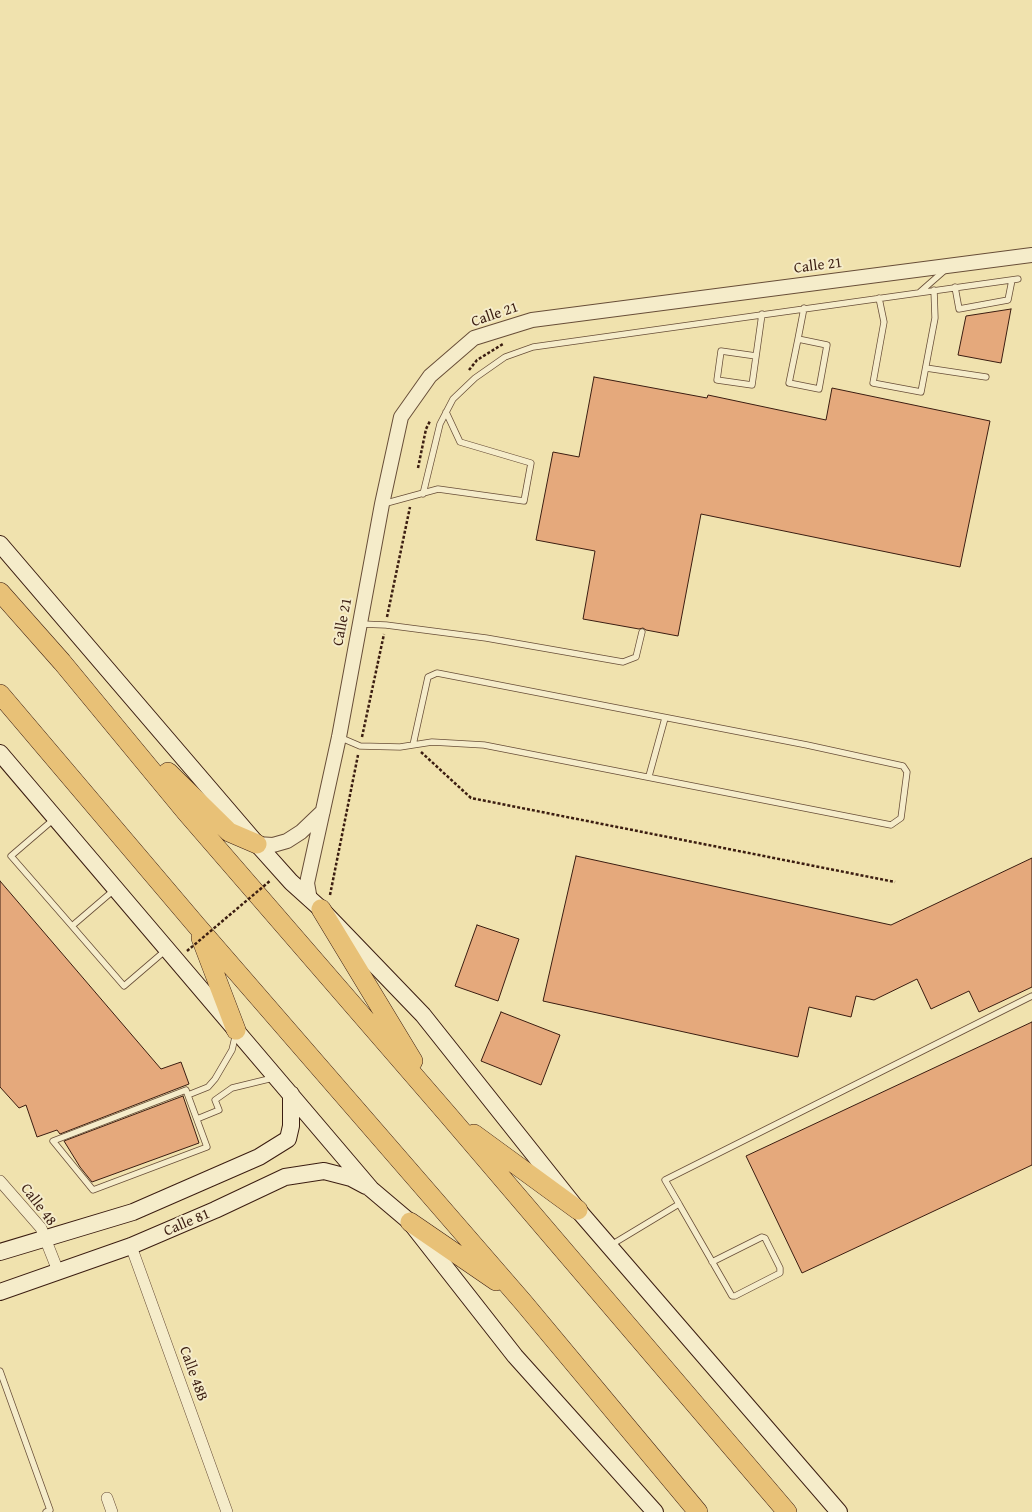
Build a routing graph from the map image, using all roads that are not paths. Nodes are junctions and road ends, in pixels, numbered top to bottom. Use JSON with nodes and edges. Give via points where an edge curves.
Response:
{"nodes":[{"id":1,"x":1032,"y":255,"type":"edge"},
{"id":2,"x":950,"y":266,"type":"junction"},
{"id":3,"x":954,"y":287,"type":"junction"},
{"id":4,"x":934,"y":290,"type":"junction"},
{"id":5,"x":919,"y":292,"type":"junction"},
{"id":6,"x":879,"y":298,"type":"junction"},
{"id":7,"x":804,"y":308,"type":"junction"},
{"id":8,"x":762,"y":314,"type":"junction"},
{"id":9,"x":798,"y":339,"type":"junction"},
{"id":10,"x":756,"y":356,"type":"junction"},
{"id":11,"x":926,"y":368,"type":"junction"},
{"id":12,"x":986,"y":377,"type":"dead end"},
{"id":13,"x":446,"y":412,"type":"junction"},
{"id":14,"x":423,"y":494,"type":"junction"},
{"id":15,"x":382,"y":504,"type":"junction"},
{"id":16,"x":0,"y":544,"type":"edge"},
{"id":17,"x":0,"y":592,"type":"edge"},
{"id":18,"x":360,"y":624,"type":"junction"},
{"id":19,"x":642,"y":632,"type":"dead end"},
{"id":20,"x":0,"y":694,"type":"edge"},
{"id":21,"x":665,"y":718,"type":"junction"},
{"id":22,"x":339,"y":737,"type":"junction"},
{"id":23,"x":413,"y":745,"type":"junction"},
{"id":24,"x":0,"y":753,"type":"edge"},
{"id":25,"x":143,"y":760,"type":"junction"},
{"id":26,"x":649,"y":776,"type":"junction"},
{"id":27,"x":323,"y":811,"type":"junction"},
{"id":28,"x":56,"y":818,"type":"junction"},
{"id":29,"x":257,"y":844,"type":"junction"},
{"id":30,"x":116,"y":888,"type":"junction"},
{"id":31,"x":320,"y":902,"type":"junction"},
{"id":32,"x":196,"y":925,"type":"junction"},
{"id":33,"x":72,"y":926,"type":"junction"},
{"id":34,"x":167,"y":948,"type":"junction"},
{"id":35,"x":1032,"y":996,"type":"edge"},
{"id":36,"x":236,"y":1030,"type":"junction"},
{"id":37,"x":276,"y":1077,"type":"junction"},
{"id":38,"x":291,"y":1094,"type":"junction"},
{"id":39,"x":188,"y":1095,"type":"junction"},
{"id":40,"x":446,"y":1112,"type":"junction"},
{"id":41,"x":197,"y":1119,"type":"junction"},
{"id":42,"x":0,"y":1181,"type":"edge"},
{"id":43,"x":371,"y":1189,"type":"junction"},
{"id":44,"x":679,"y":1204,"type":"junction"},
{"id":45,"x":578,"y":1210,"type":"junction"},
{"id":46,"x":410,"y":1222,"type":"junction"},
{"id":47,"x":45,"y":1238,"type":"junction"},
{"id":48,"x":131,"y":1246,"type":"junction"},
{"id":49,"x":610,"y":1246,"type":"junction"},
{"id":50,"x":0,"y":1252,"type":"edge"},
{"id":51,"x":712,"y":1262,"type":"junction"},
{"id":52,"x":58,"y":1272,"type":"junction"},
{"id":53,"x":0,"y":1292,"type":"edge"},
{"id":54,"x":523,"y":1302,"type":"junction"},
{"id":55,"x":0,"y":1371,"type":"edge"},
{"id":56,"x":107,"y":1498,"type":"dead end"},
{"id":57,"x":46,"y":1512,"type":"edge"},
{"id":58,"x":112,"y":1512,"type":"edge"},
{"id":59,"x":227,"y":1512,"type":"edge"},
{"id":60,"x":655,"y":1512,"type":"edge"},
{"id":61,"x":698,"y":1512,"type":"edge"},
{"id":62,"x":787,"y":1512,"type":"edge"},
{"id":63,"x":839,"y":1512,"type":"edge"}],
"edges":[{"from":1,"to":2,"type":"street","name":"Calle 21"},
{"from":2,"to":5,"type":"lane"},
{"from":2,"to":15,"type":"street","name":"Calle 21","via":[[532,320],[474,338],[430,376],[400,417]]},
{"from":3,"to":3,"type":"lane","via":[[959,309],[1008,300],[1015,279]]},
{"from":3,"to":4,"type":"lane"},
{"from":4,"to":5,"type":"lane"},
{"from":4,"to":11,"type":"lane","via":[[935,318]]},
{"from":5,"to":6,"type":"lane"},
{"from":6,"to":7,"type":"lane"},
{"from":6,"to":11,"type":"lane","via":[[884,322],[873,383],[921,392]]},
{"from":7,"to":8,"type":"lane"},
{"from":7,"to":9,"type":"lane"},
{"from":8,"to":10,"type":"lane"},
{"from":8,"to":13,"type":"lane","via":[[533,347],[505,357],[475,378],[453,399]]},
{"from":9,"to":9,"type":"lane","via":[[789,383],[819,389],[827,345]]},
{"from":10,"to":10,"type":"lane","via":[[752,385],[717,380],[721,351]]},
{"from":11,"to":12,"type":"lane"},
{"from":13,"to":14,"type":"lane","via":[[440,424]]},
{"from":13,"to":14,"type":"lane","via":[[460,442],[530,463],[524,501],[438,489]]},
{"from":14,"to":15,"type":"lane"},
{"from":15,"to":18,"type":"street","name":"Calle 21"},
{"from":16,"to":29,"type":"main road"},
{"from":17,"to":25,"type":"highway"},
{"from":18,"to":19,"type":"lane","via":[[486,638],[623,662],[636,657]]},
{"from":18,"to":22,"type":"street","name":"Calle 21"},
{"from":20,"to":32,"type":"highway"},
{"from":21,"to":23,"type":"lane","via":[[436,673],[428,677]]},
{"from":21,"to":26,"type":"lane"},
{"from":21,"to":26,"type":"lane","via":[[903,766],[907,772],[901,818],[891,825]]},
{"from":22,"to":23,"type":"lane","via":[[360,746]]},
{"from":22,"to":27,"type":"street","name":"Calle 21"},
{"from":23,"to":26,"type":"lane","via":[[432,742],[484,745]]},
{"from":24,"to":28,"type":"main road"},
{"from":25,"to":29,"type":"highway","via":[[157,760],[229,832]]},
{"from":25,"to":40,"type":"highway"},
{"from":27,"to":29,"type":"street","via":[[301,832],[287,841],[273,845]]},
{"from":27,"to":31,"type":"street","name":"Calle 21","via":[[307,882]]},
{"from":28,"to":30,"type":"main road"},
{"from":28,"to":33,"type":"lane","via":[[11,856]]},
{"from":29,"to":31,"type":"main road"},
{"from":30,"to":33,"type":"lane"},
{"from":30,"to":34,"type":"main road"},
{"from":31,"to":40,"type":"highway"},
{"from":31,"to":45,"type":"main road","via":[[423,1015]]},
{"from":32,"to":36,"type":"highway"},
{"from":32,"to":54,"type":"highway"},
{"from":33,"to":34,"type":"lane","via":[[124,986]]},
{"from":34,"to":36,"type":"main road"},
{"from":35,"to":44,"type":"lane","via":[[666,1180]]},
{"from":36,"to":37,"type":"main road"},
{"from":36,"to":39,"type":"lane","via":[[232,1050],[215,1079],[208,1087]]},
{"from":37,"to":38,"type":"main road"},
{"from":37,"to":41,"type":"lane","via":[[232,1088],[215,1100],[219,1110]]},
{"from":38,"to":43,"type":"main road"},
{"from":38,"to":47,"type":"main road","name":"Calle 81","via":[[291,1126],[288,1139],[278,1146],[259,1157],[134,1212]]},
{"from":39,"to":41,"type":"lane"},
{"from":39,"to":41,"type":"lane","via":[[186,1090],[53,1141],[93,1190],[207,1147]]},
{"from":40,"to":45,"type":"highway"},
{"from":40,"to":62,"type":"highway"},
{"from":42,"to":47,"type":"street","name":"Calle 48","via":[[41,1228]]},
{"from":43,"to":46,"type":"main road"},
{"from":43,"to":48,"type":"main road","name":"Calle 81","via":[[351,1178],[324,1171],[284,1177]]},
{"from":44,"to":49,"type":"lane"},
{"from":44,"to":51,"type":"lane"},
{"from":45,"to":49,"type":"main road"},
{"from":46,"to":54,"type":"highway"},
{"from":46,"to":60,"type":"main road","via":[[515,1356]]},
{"from":47,"to":50,"type":"main road","name":"Calle 81"},
{"from":47,"to":52,"type":"street","name":"Calle 48"},
{"from":48,"to":52,"type":"main road","name":"Calle 81"},
{"from":48,"to":59,"type":"street","name":"Calle 48B"},
{"from":49,"to":63,"type":"main road"},
{"from":51,"to":51,"type":"lane","via":[[765,1238],[780,1272],[732,1296]]},
{"from":52,"to":53,"type":"main road","name":"Calle 81"},
{"from":54,"to":61,"type":"highway"},
{"from":55,"to":57,"type":"lane","via":[[50,1510]]},
{"from":56,"to":58,"type":"street"}]}
